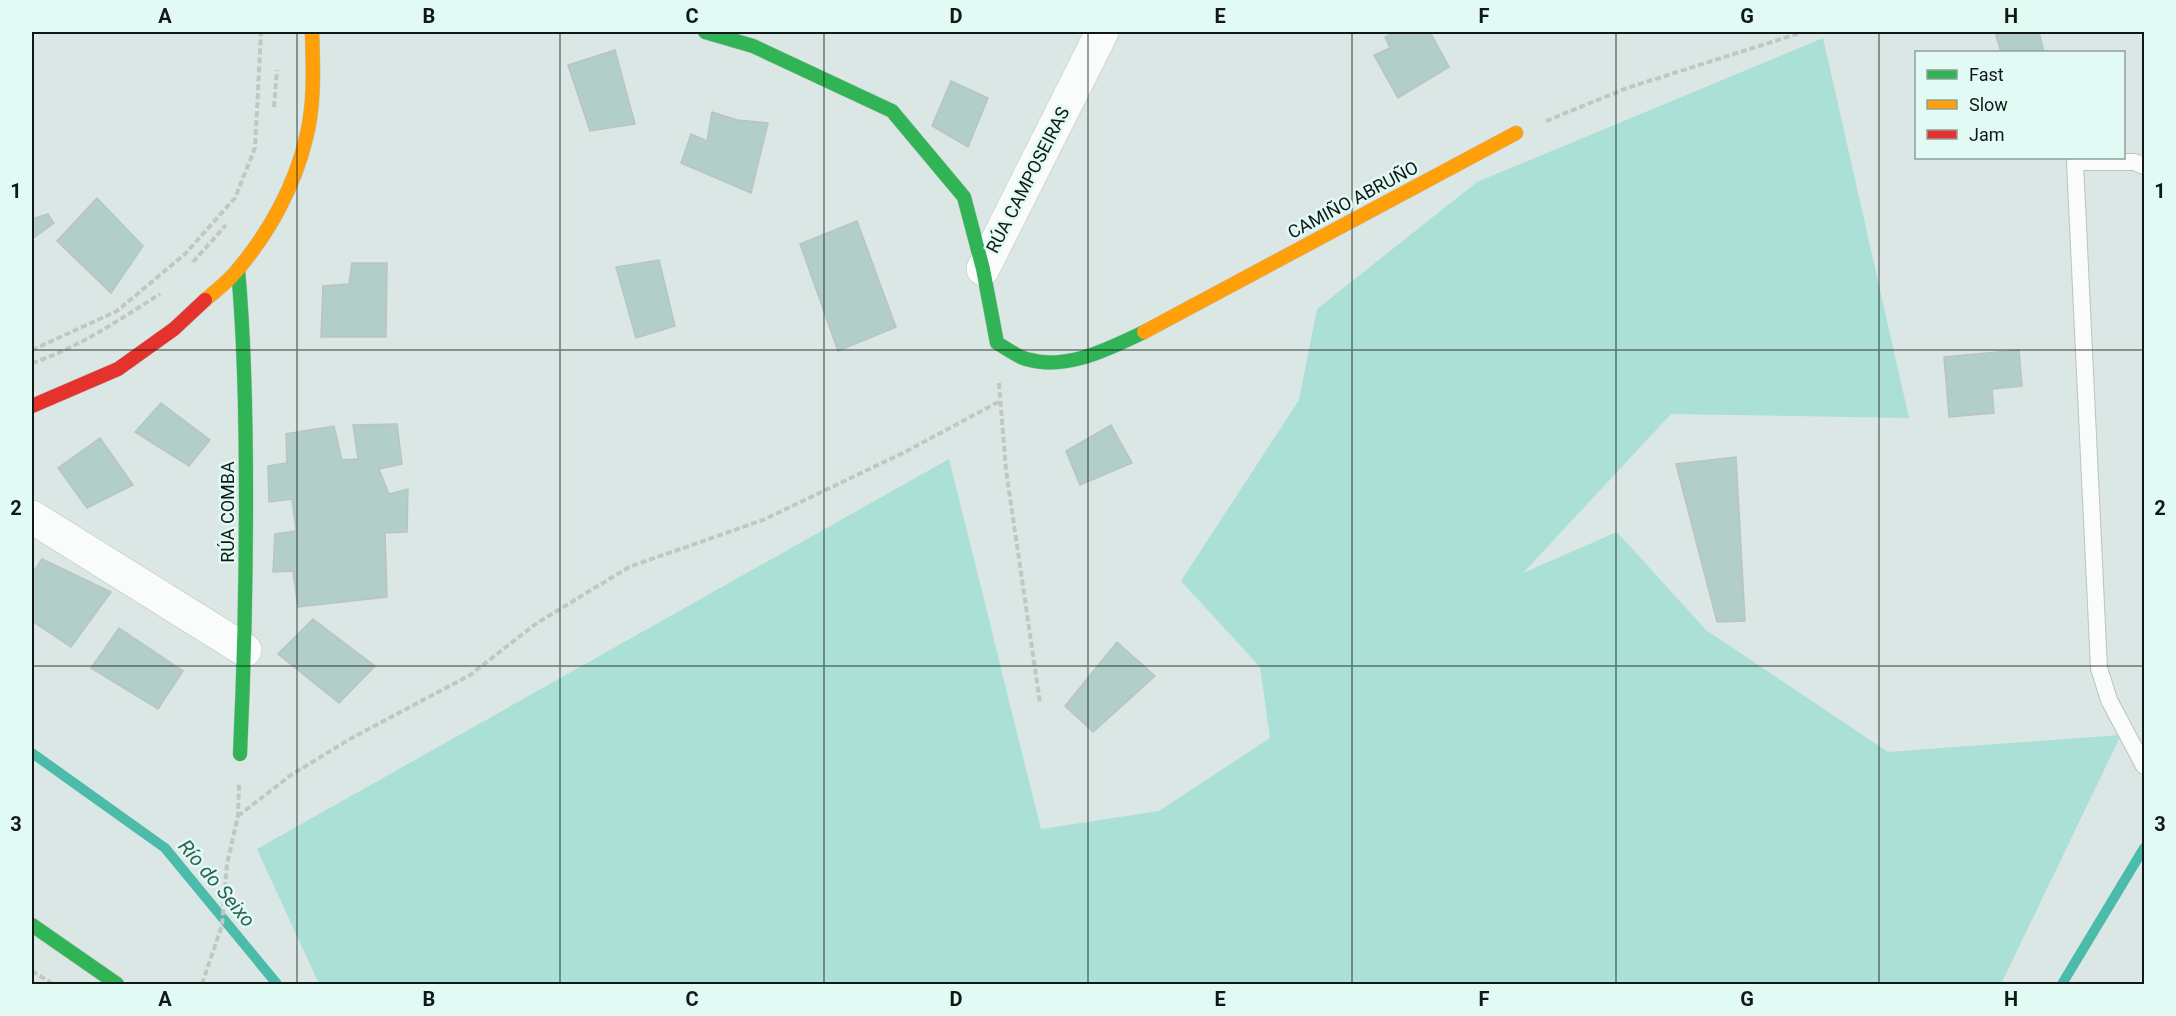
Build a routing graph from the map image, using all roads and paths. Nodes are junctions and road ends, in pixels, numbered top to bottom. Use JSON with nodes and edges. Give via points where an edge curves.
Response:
{"nodes":[{"id":1,"x":261,"y":32,"type":"edge"},
{"id":2,"x":312,"y":32,"type":"edge"},
{"id":3,"x":705,"y":32,"type":"edge"},
{"id":4,"x":1102,"y":32,"type":"edge"},
{"id":5,"x":1803,"y":32,"type":"edge"},
{"id":6,"x":277,"y":67,"type":"dead end"},
{"id":7,"x":273,"y":114,"type":"dead end"},
{"id":8,"x":1516,"y":133,"type":"joint"},
{"id":9,"x":2145,"y":166,"type":"edge"},
{"id":10,"x":232,"y":218,"type":"dead end"},
{"id":11,"x":191,"y":264,"type":"dead end"},
{"id":12,"x":983,"y":269,"type":"junction"},
{"id":13,"x":238,"y":270,"type":"junction"},
{"id":14,"x":168,"y":286,"type":"dead end"},
{"id":15,"x":997,"y":343,"type":"junction"},
{"id":16,"x":32,"y":350,"type":"edge"},
{"id":17,"x":32,"y":363,"type":"edge"},
{"id":18,"x":1000,"y":401,"type":"junction"},
{"id":19,"x":32,"y":406,"type":"edge"},
{"id":20,"x":32,"y":517,"type":"edge"},
{"id":21,"x":245,"y":650,"type":"junction"},
{"id":22,"x":1040,"y":703,"type":"dead end"},
{"id":23,"x":240,"y":754,"type":"joint"},
{"id":24,"x":2145,"y":766,"type":"edge"},
{"id":25,"x":238,"y":816,"type":"junction"},
{"id":26,"x":32,"y":925,"type":"edge"},
{"id":27,"x":32,"y":971,"type":"edge"},
{"id":28,"x":53,"y":984,"type":"edge"},
{"id":29,"x":117,"y":984,"type":"edge"},
{"id":30,"x":202,"y":984,"type":"edge"}],
"edges":[{"from":1,"to":16,"type":"path","via":[[255,148],[235,198],[184,254],[117,311]]},
{"from":2,"to":13,"type":"street","via":[[313,81],[307,136],[293,182],[263,236]]},
{"from":3,"to":12,"type":"street","name":"RÚA CAMPOSEIRAS","via":[[753,46],[892,111],[964,197]]},
{"from":4,"to":12,"type":"street","name":"RÚA CAMPOSEIRAS"},
{"from":5,"to":8,"type":"path","via":[[1627,88]]},
{"from":6,"to":7,"type":"path"},
{"from":8,"to":15,"type":"street","name":"CAMIÑO ABRUÑO","via":[[1100,353],[1056,363],[1025,359]]},
{"from":9,"to":24,"type":"lane","via":[[2134,162],[2075,162],[2099,668],[2109,700]]},
{"from":10,"to":11,"type":"path"},
{"from":12,"to":15,"type":"street"},
{"from":13,"to":19,"type":"street","via":[[174,329],[118,369]]},
{"from":13,"to":21,"type":"street","name":"RÚA COMBA","via":[[246,429]]},
{"from":14,"to":17,"type":"path","via":[[99,333]]},
{"from":15,"to":18,"type":"path"},
{"from":18,"to":22,"type":"path","via":[[1006,470]]},
{"from":18,"to":25,"type":"path","via":[[763,520],[629,567],[537,623],[470,675],[291,775]]},
{"from":20,"to":21,"type":"street"},
{"from":21,"to":23,"type":"street","name":"RÚA COMBA"},
{"from":23,"to":25,"type":"path"},
{"from":25,"to":30,"type":"path","via":[[227,864],[222,925]]},
{"from":26,"to":29,"type":"street"},
{"from":27,"to":28,"type":"path"}]}
